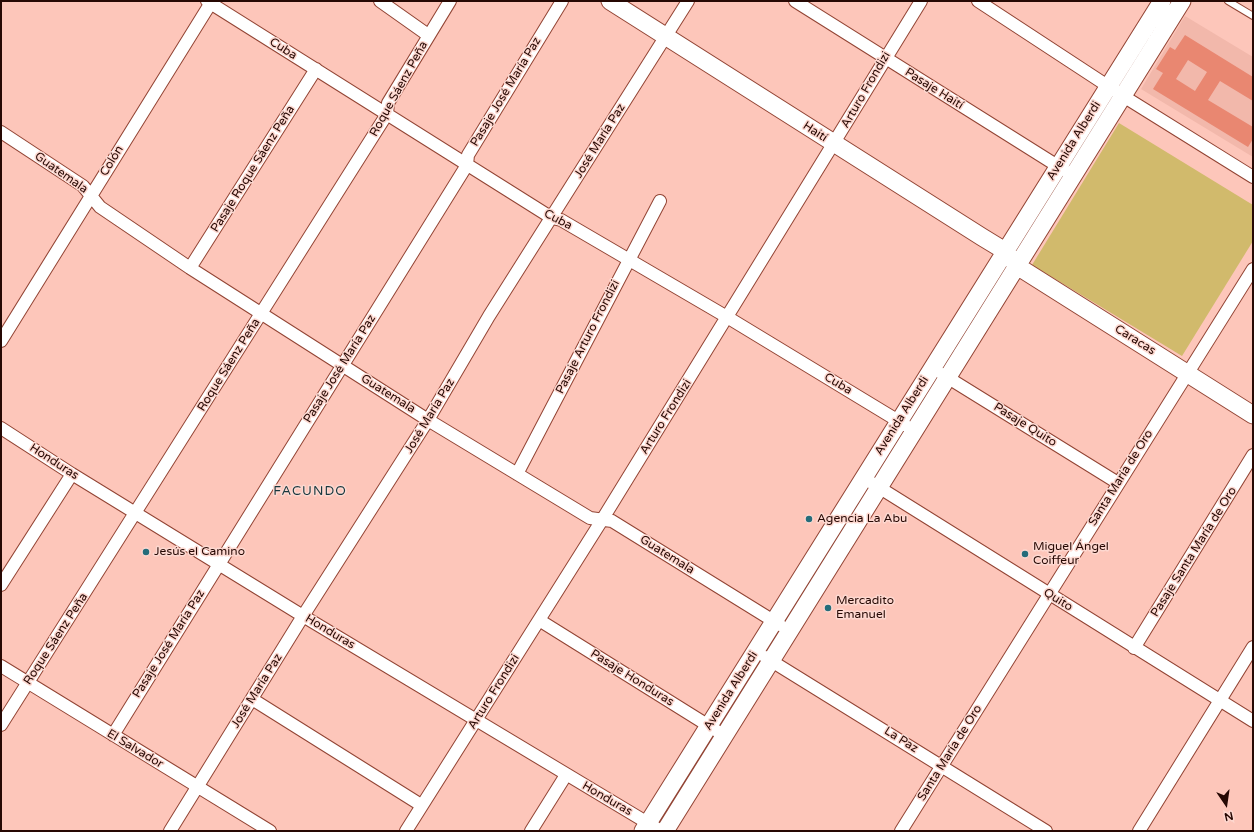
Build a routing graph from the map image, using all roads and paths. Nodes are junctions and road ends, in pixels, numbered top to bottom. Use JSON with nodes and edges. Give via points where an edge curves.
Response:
{"nodes":[{"id":1,"x":380,"y":1,"type":"edge"},
{"id":2,"x":450,"y":1,"type":"edge"},
{"id":3,"x":562,"y":1,"type":"edge"},
{"id":4,"x":610,"y":1,"type":"edge"},
{"id":5,"x":688,"y":1,"type":"edge"},
{"id":6,"x":795,"y":1,"type":"edge"},
{"id":7,"x":921,"y":1,"type":"edge"},
{"id":8,"x":978,"y":1,"type":"edge"},
{"id":9,"x":1228,"y":1,"type":"edge"},
{"id":10,"x":210,"y":2,"type":"edge"},
{"id":11,"x":1158,"y":2,"type":"edge"},
{"id":12,"x":1178,"y":8,"type":"edge"},
{"id":13,"x":1253,"y":16,"type":"edge"},
{"id":14,"x":428,"y":35,"type":"junction"},
{"id":15,"x":666,"y":36,"type":"junction"},
{"id":16,"x":884,"y":58,"type":"junction"},
{"id":17,"x":316,"y":69,"type":"junction"},
{"id":18,"x":1108,"y":86,"type":"junction"},
{"id":19,"x":1123,"y":96,"type":"junction"},
{"id":20,"x":387,"y":114,"type":"junction"},
{"id":21,"x":1,"y":132,"type":"edge"},
{"id":22,"x":835,"y":144,"type":"junction"},
{"id":23,"x":467,"y":165,"type":"junction"},
{"id":24,"x":1058,"y":166,"type":"junction"},
{"id":25,"x":1074,"y":176,"type":"junction"},
{"id":26,"x":1253,"y":177,"type":"edge"},
{"id":27,"x":91,"y":194,"type":"junction"},
{"id":28,"x":660,"y":201,"type":"dead end"},
{"id":29,"x":552,"y":218,"type":"junction"},
{"id":30,"x":1005,"y":251,"type":"junction"},
{"id":31,"x":628,"y":259,"type":"junction"},
{"id":32,"x":1017,"y":266,"type":"junction"},
{"id":33,"x":190,"y":268,"type":"junction"},
{"id":34,"x":1253,"y":269,"type":"edge"},
{"id":35,"x":261,"y":314,"type":"junction"},
{"id":36,"x":727,"y":317,"type":"junction"},
{"id":37,"x":1,"y":341,"type":"edge"},
{"id":38,"x":343,"y":365,"type":"junction"},
{"id":39,"x":932,"y":368,"type":"junction"},
{"id":40,"x":1188,"y":374,"type":"junction"},
{"id":41,"x":948,"y":377,"type":"junction"},
{"id":42,"x":1253,"y":415,"type":"edge"},
{"id":43,"x":428,"y":420,"type":"junction"},
{"id":44,"x":899,"y":421,"type":"junction"},
{"id":45,"x":1,"y":428,"type":"edge"},
{"id":46,"x":914,"y":431,"type":"junction"},
{"id":47,"x":1253,"y":456,"type":"edge"},
{"id":48,"x":72,"y":474,"type":"junction"},
{"id":49,"x":517,"y":474,"type":"junction"},
{"id":50,"x":864,"y":478,"type":"junction"},
{"id":51,"x":1118,"y":483,"type":"junction"},
{"id":52,"x":879,"y":488,"type":"junction"},
{"id":53,"x":137,"y":513,"type":"junction"},
{"id":54,"x":602,"y":520,"type":"junction"},
{"id":55,"x":219,"y":564,"type":"junction"},
{"id":56,"x":1,"y":585,"type":"edge"},
{"id":57,"x":1049,"y":595,"type":"junction"},
{"id":58,"x":303,"y":616,"type":"junction"},
{"id":59,"x":539,"y":620,"type":"junction"},
{"id":60,"x":774,"y":621,"type":"junction"},
{"id":61,"x":790,"y":631,"type":"junction"},
{"id":62,"x":1253,"y":647,"type":"edge"},
{"id":63,"x":1134,"y":648,"type":"junction"},
{"id":64,"x":756,"y":651,"type":"junction"},
{"id":65,"x":772,"y":660,"type":"junction"},
{"id":66,"x":1,"y":666,"type":"edge"},
{"id":67,"x":28,"y":683,"type":"junction"},
{"id":68,"x":252,"y":699,"type":"junction"},
{"id":69,"x":1220,"y":700,"type":"junction"},
{"id":70,"x":476,"y":720,"type":"junction"},
{"id":71,"x":1253,"y":721,"type":"edge"},
{"id":72,"x":1,"y":725,"type":"edge"},
{"id":73,"x":709,"y":726,"type":"junction"},
{"id":74,"x":113,"y":735,"type":"junction"},
{"id":75,"x":725,"y":736,"type":"junction"},
{"id":76,"x":942,"y":766,"type":"junction"},
{"id":77,"x":566,"y":775,"type":"junction"},
{"id":78,"x":197,"y":786,"type":"junction"},
{"id":79,"x":421,"y":805,"type":"junction"},
{"id":80,"x":651,"y":828,"type":"edge"},
{"id":81,"x":170,"y":831,"type":"edge"},
{"id":82,"x":270,"y":831,"type":"edge"},
{"id":83,"x":406,"y":831,"type":"edge"},
{"id":84,"x":531,"y":831,"type":"edge"},
{"id":85,"x":665,"y":831,"type":"edge"},
{"id":86,"x":901,"y":831,"type":"edge"},
{"id":87,"x":1046,"y":831,"type":"edge"},
{"id":88,"x":1139,"y":831,"type":"edge"}],
"edges":[{"from":1,"to":14,"type":"street"},
{"from":2,"to":14,"type":"street","name":"Roque Sáenz Peña"},
{"from":3,"to":23,"type":"street","name":"Pasaje José María Paz","via":[[468,155]]},
{"from":4,"to":15,"type":"main road","name":"Haití"},
{"from":5,"to":15,"type":"street","name":"José María Paz"},
{"from":6,"to":16,"type":"street","name":"Pasaje Haití"},
{"from":7,"to":16,"type":"street","name":"Arturo Frondizi"},
{"from":8,"to":18,"type":"street"},
{"from":9,"to":13,"type":"lane"},
{"from":10,"to":17,"type":"street","name":"Cuba"},
{"from":10,"to":27,"type":"street","name":"Colón"},
{"from":11,"to":12,"type":"street"},
{"from":11,"to":18,"type":"main road","name":"Avenida Alberdi"},
{"from":12,"to":19,"type":"main road","name":"Avenida Alberdi"},
{"from":14,"to":20,"type":"street","name":"Roque Sáenz Peña","via":[[388,103]]},
{"from":15,"to":22,"type":"main road","name":"Haití"},
{"from":15,"to":29,"type":"street","name":"José María Paz"},
{"from":16,"to":22,"type":"street","name":"Arturo Frondizi"},
{"from":16,"to":24,"type":"street","name":"Pasaje Haití"},
{"from":17,"to":20,"type":"street","name":"Cuba"},
{"from":17,"to":33,"type":"street","name":"Pasaje Roque Sáenz Peña"},
{"from":18,"to":19,"type":"street"},
{"from":18,"to":24,"type":"main road","name":"Avenida Alberdi"},
{"from":19,"to":25,"type":"main road","name":"Avenida Alberdi"},
{"from":19,"to":26,"type":"street"},
{"from":20,"to":23,"type":"street","name":"Cuba"},
{"from":20,"to":35,"type":"street","name":"Roque Sáenz Peña"},
{"from":21,"to":27,"type":"street","name":"Guatemala","via":[[83,186]]},
{"from":22,"to":30,"type":"main road","name":"Haití"},
{"from":22,"to":36,"type":"street","name":"Arturo Frondizi"},
{"from":23,"to":29,"type":"street","name":"Cuba"},
{"from":23,"to":38,"type":"street","name":"Pasaje José María Paz"},
{"from":24,"to":25,"type":"street","name":"Pasaje Haití"},
{"from":24,"to":30,"type":"main road","name":"Avenida Alberdi"},
{"from":25,"to":32,"type":"main road","name":"Avenida Alberdi"},
{"from":27,"to":33,"type":"street","name":"Guatemala","via":[[100,207]]},
{"from":27,"to":37,"type":"street","name":"Colón"},
{"from":28,"to":31,"type":"street","name":"Pasaje Arturo Frondizi"},
{"from":29,"to":31,"type":"street","name":"Cuba","via":[[560,220]]},
{"from":29,"to":43,"type":"street","name":"José María Paz","via":[[489,316]]},
{"from":30,"to":32,"type":"main road","name":"Haití"},
{"from":30,"to":39,"type":"main road","name":"Avenida Alberdi"},
{"from":31,"to":36,"type":"street","name":"Cuba"},
{"from":31,"to":49,"type":"street","name":"Pasaje Arturo Frondizi"},
{"from":32,"to":40,"type":"main road","name":"Caracas"},
{"from":32,"to":41,"type":"main road","name":"Avenida Alberdi"},
{"from":33,"to":35,"type":"street","name":"Guatemala"},
{"from":34,"to":40,"type":"street","name":"Santa María de Oro"},
{"from":35,"to":38,"type":"street","name":"Guatemala"},
{"from":35,"to":53,"type":"street","name":"Roque Sáenz Peña"},
{"from":36,"to":44,"type":"street","name":"Cuba"},
{"from":36,"to":54,"type":"street","name":"Arturo Frondizi"},
{"from":38,"to":43,"type":"street","name":"Guatemala"},
{"from":38,"to":55,"type":"street","name":"Pasaje José María Paz"},
{"from":39,"to":41,"type":"street","name":"Pasaje Quito"},
{"from":39,"to":44,"type":"main road","name":"Avenida Alberdi"},
{"from":40,"to":42,"type":"main road","name":"Caracas"},
{"from":40,"to":51,"type":"street","name":"Santa María de Oro"},
{"from":41,"to":46,"type":"main road","name":"Avenida Alberdi"},
{"from":41,"to":51,"type":"street","name":"Pasaje Quito"},
{"from":43,"to":49,"type":"street","name":"Guatemala"},
{"from":43,"to":58,"type":"street","name":"José María Paz"},
{"from":44,"to":46,"type":"street","name":"Cuba"},
{"from":44,"to":50,"type":"main road","name":"Avenida Alberdi"},
{"from":45,"to":48,"type":"street","name":"Honduras"},
{"from":46,"to":52,"type":"main road","name":"Avenida Alberdi"},
{"from":47,"to":63,"type":"street","name":"Pasaje Santa María de Oro"},
{"from":48,"to":53,"type":"street","name":"Honduras"},
{"from":48,"to":56,"type":"street"},
{"from":49,"to":54,"type":"street","name":"Guatemala","via":[[590,518]]},
{"from":50,"to":52,"type":"street","name":"Quito"},
{"from":50,"to":60,"type":"main road","name":"Avenida Alberdi"},
{"from":51,"to":57,"type":"street","name":"Santa María de Oro"},
{"from":52,"to":57,"type":"street","name":"Quito"},
{"from":52,"to":61,"type":"main road","name":"Avenida Alberdi"},
{"from":53,"to":55,"type":"street","name":"Honduras"},
{"from":53,"to":67,"type":"street","name":"Roque Sáenz Peña"},
{"from":54,"to":59,"type":"street","name":"Arturo Frondizi"},
{"from":54,"to":60,"type":"street","name":"Guatemala","via":[[612,521]]},
{"from":55,"to":58,"type":"street","name":"Honduras"},
{"from":55,"to":74,"type":"street","name":"Pasaje José María Paz"},
{"from":57,"to":63,"type":"street","name":"Quito"},
{"from":57,"to":76,"type":"street","name":"Santa María de Oro"},
{"from":58,"to":68,"type":"street","name":"José María Paz"},
{"from":58,"to":70,"type":"street","name":"Honduras"},
{"from":59,"to":70,"type":"street","name":"Arturo Frondizi"},
{"from":59,"to":73,"type":"street","name":"Pasaje Honduras"},
{"from":60,"to":61,"type":"street","name":"Guatemala"},
{"from":60,"to":64,"type":"main road","name":"Avenida Alberdi"},
{"from":61,"to":65,"type":"main road","name":"Avenida Alberdi"},
{"from":62,"to":69,"type":"street"},
{"from":63,"to":69,"type":"street","name":"Quito"},
{"from":64,"to":65,"type":"street","name":"La Paz"},
{"from":64,"to":73,"type":"main road","name":"Avenida Alberdi"},
{"from":65,"to":75,"type":"main road","name":"Avenida Alberdi"},
{"from":65,"to":76,"type":"street","name":"La Paz"},
{"from":66,"to":67,"type":"street","name":"El Salvador"},
{"from":67,"to":72,"type":"street","name":"Roque Sáenz Peña"},
{"from":67,"to":74,"type":"street","name":"El Salvador"},
{"from":68,"to":78,"type":"street","name":"José María Paz"},
{"from":68,"to":79,"type":"street"},
{"from":69,"to":71,"type":"street","name":"Quito"},
{"from":69,"to":88,"type":"street"},
{"from":70,"to":77,"type":"street","name":"Honduras"},
{"from":70,"to":79,"type":"street","name":"Arturo Frondizi"},
{"from":73,"to":75,"type":"street","name":"Pasaje Honduras"},
{"from":73,"to":80,"type":"main road","name":"Avenida Alberdi"},
{"from":74,"to":78,"type":"street","name":"El Salvador"},
{"from":75,"to":85,"type":"main road","name":"Avenida Alberdi"},
{"from":76,"to":86,"type":"street","name":"Santa María de Oro"},
{"from":76,"to":87,"type":"street","name":"La Paz"},
{"from":77,"to":80,"type":"street","name":"Honduras"},
{"from":77,"to":84,"type":"street"},
{"from":78,"to":81,"type":"street","name":"José María Paz"},
{"from":78,"to":82,"type":"street","name":"El Salvador"},
{"from":79,"to":83,"type":"street","name":"Arturo Frondizi"}]}
